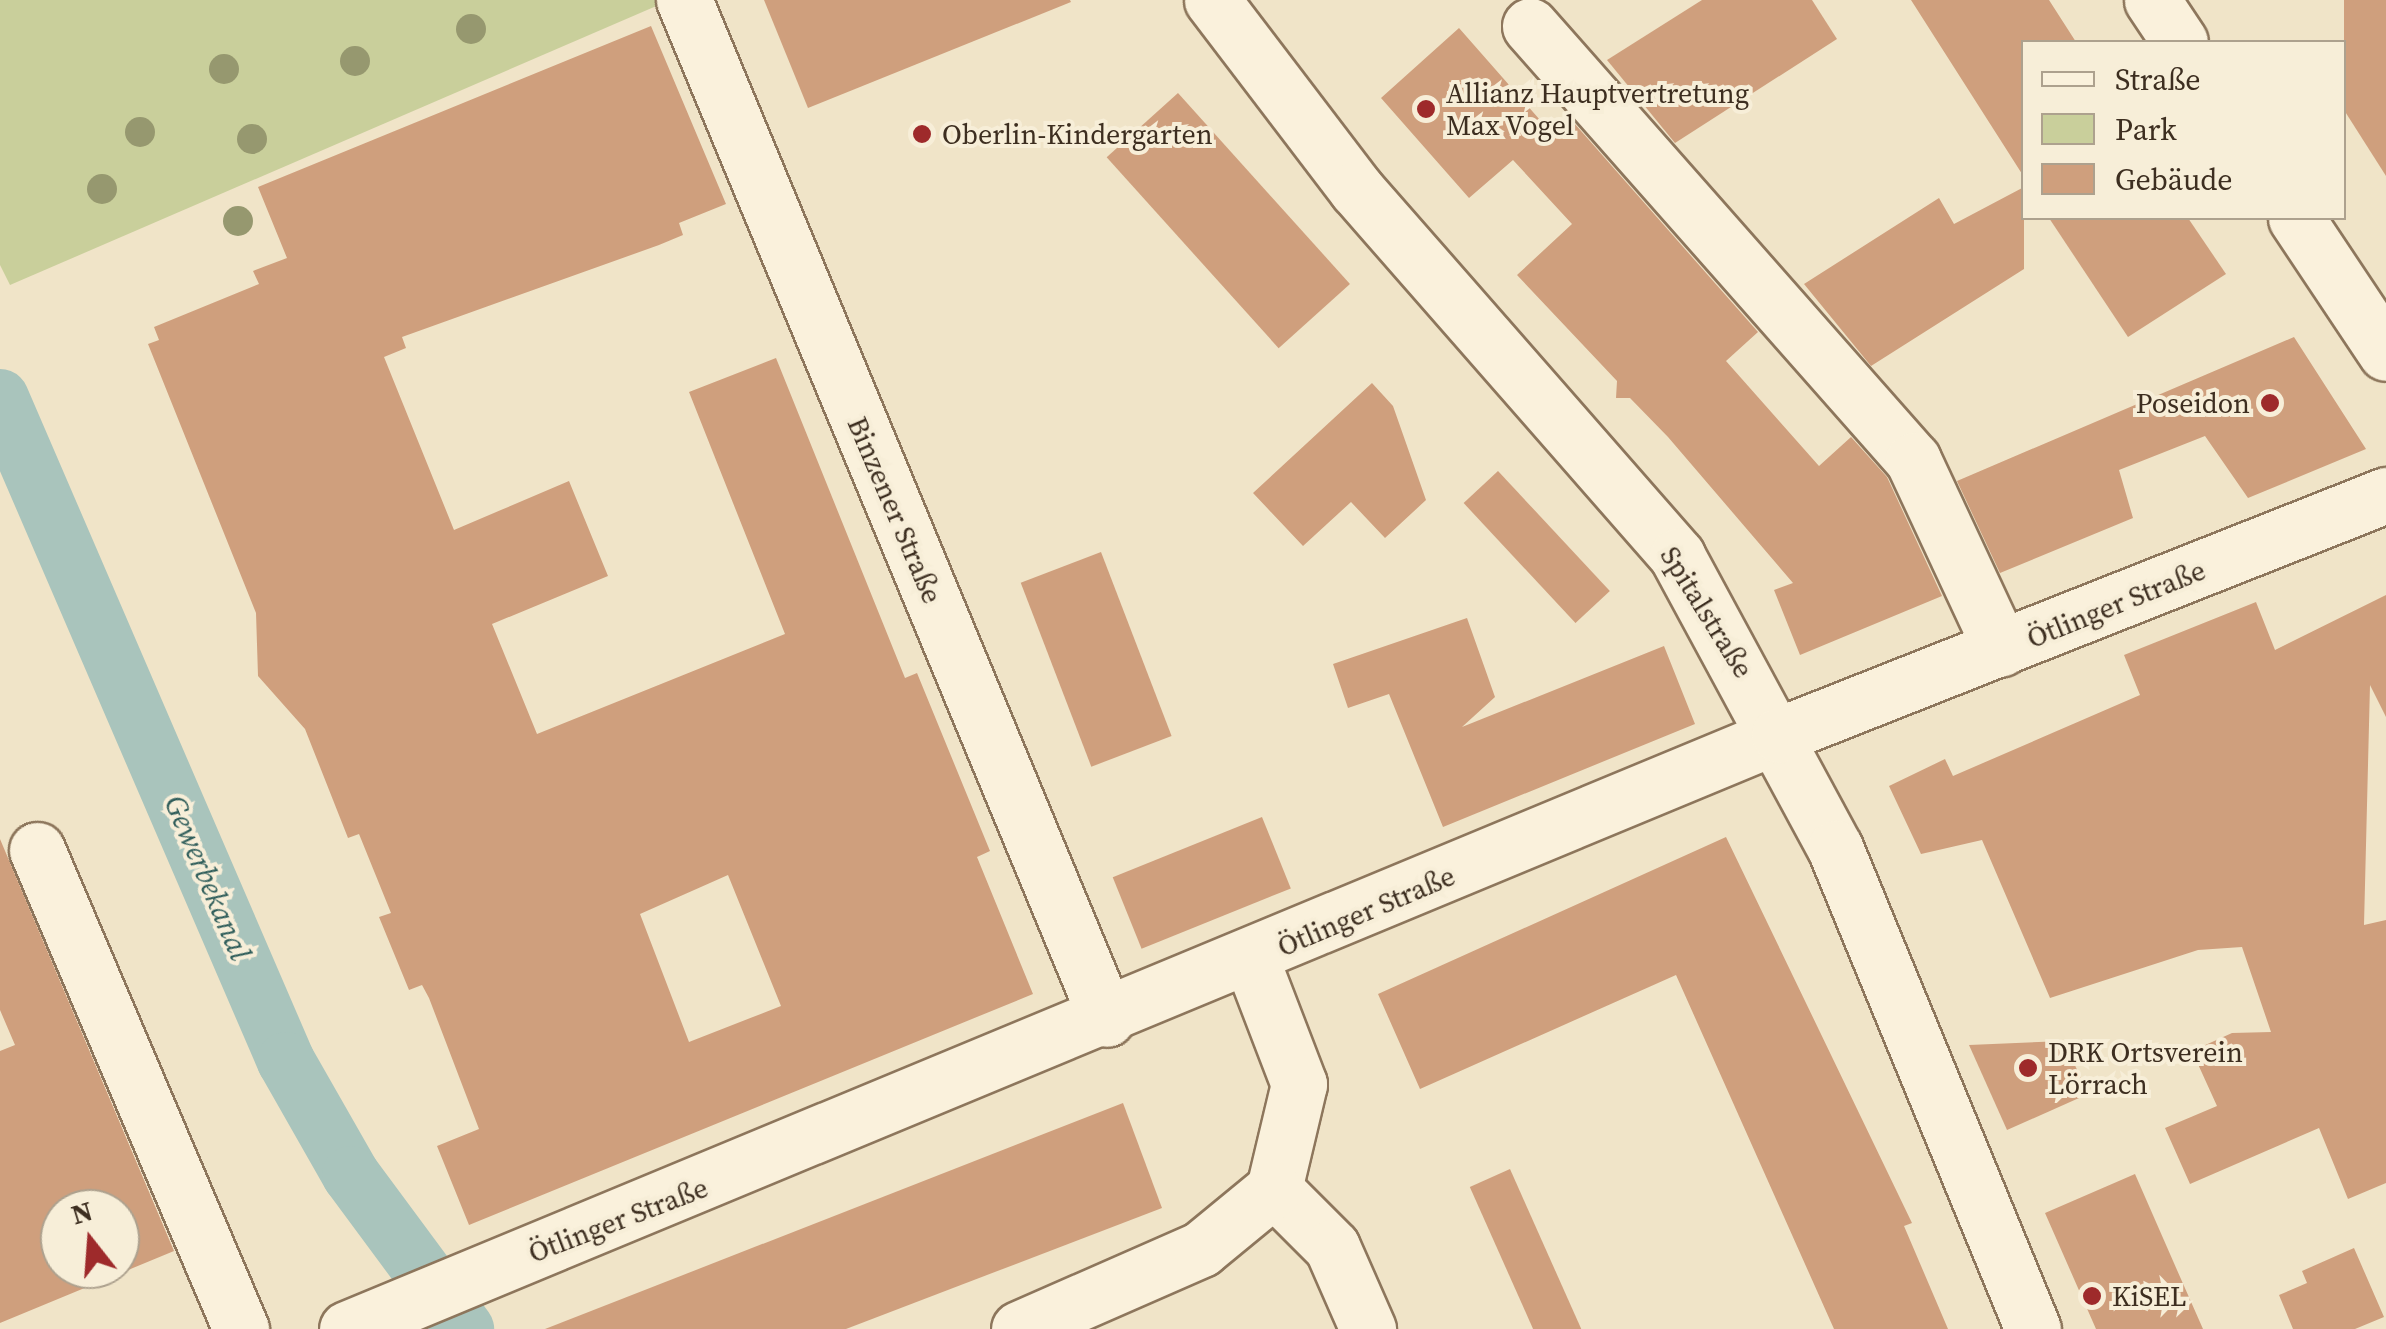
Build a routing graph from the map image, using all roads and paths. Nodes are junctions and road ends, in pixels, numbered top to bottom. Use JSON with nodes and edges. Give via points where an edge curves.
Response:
{"nodes":[{"id":1,"x":684,"y":0,"type":"edge"},
{"id":2,"x":1212,"y":0,"type":"edge"},
{"id":3,"x":2152,"y":0,"type":"edge"},
{"id":4,"x":1530,"y":26,"type":"dead end"},
{"id":5,"x":2179,"y":40,"type":"edge"},
{"id":6,"x":2297,"y":220,"type":"edge"},
{"id":7,"x":2386,"y":353,"type":"edge"},
{"id":8,"x":2386,"y":494,"type":"edge"},
{"id":9,"x":2001,"y":650,"type":"junction"},
{"id":10,"x":1779,"y":734,"type":"junction"},
{"id":11,"x":38,"y":850,"type":"dead end"},
{"id":12,"x":1251,"y":959,"type":"junction"},
{"id":13,"x":1107,"y":1019,"type":"junction"},
{"id":14,"x":1274,"y":1189,"type":"junction"},
{"id":15,"x":387,"y":1319,"type":"edge"},
{"id":16,"x":241,"y":1329,"type":"edge"},
{"id":17,"x":1019,"y":1329,"type":"edge"},
{"id":18,"x":1368,"y":1329,"type":"edge"},
{"id":19,"x":2033,"y":1329,"type":"edge"}],
"edges":[{"from":1,"to":13,"type":"street","name":"Binzener Straße"},
{"from":2,"to":10,"type":"street","name":"Spitalstraße","via":[[1356,189],[1676,556]]},
{"from":3,"to":5,"type":"street"},
{"from":4,"to":9,"type":"street","via":[[1914,460]]},
{"from":6,"to":7,"type":"street"},
{"from":8,"to":9,"type":"street","name":"Ötlinger Straße"},
{"from":9,"to":10,"type":"street","name":"Ötlinger Straße"},
{"from":10,"to":12,"type":"street","name":"Ötlinger Straße"},
{"from":10,"to":19,"type":"street","name":"Spitalstraße","via":[[1836,848]]},
{"from":11,"to":16,"type":"street"},
{"from":12,"to":13,"type":"street","name":"Ötlinger Straße"},
{"from":12,"to":14,"type":"street","via":[[1300,1084]]},
{"from":13,"to":15,"type":"street","name":"Ötlinger Straße","via":[[468,1278]]},
{"from":14,"to":17,"type":"street","via":[[1201,1249]]},
{"from":14,"to":18,"type":"street","via":[[1332,1247]]}]}
